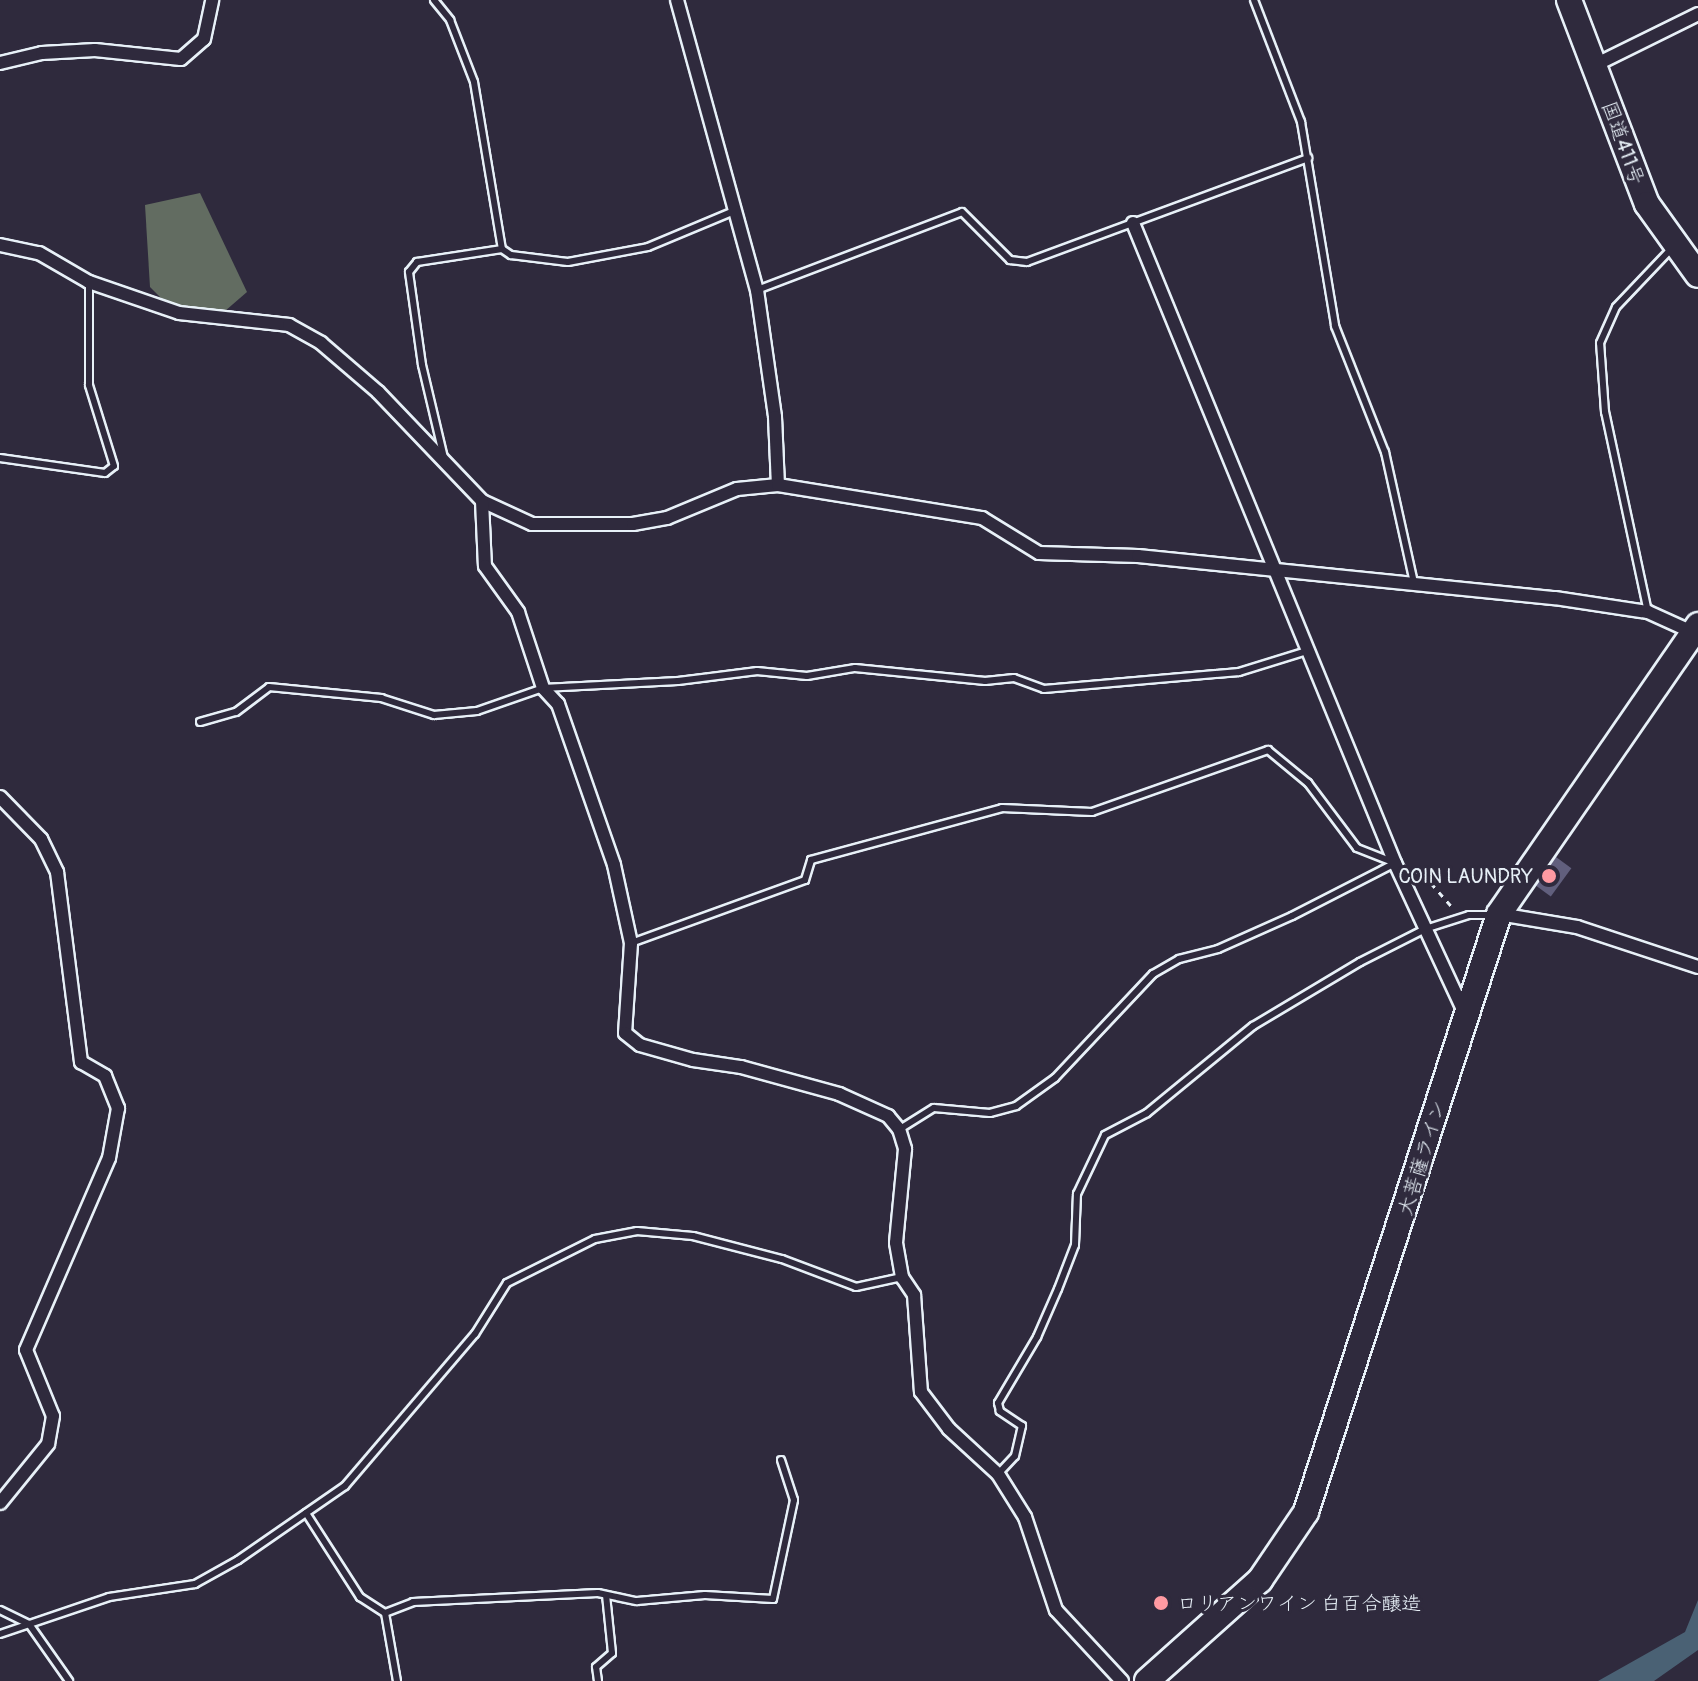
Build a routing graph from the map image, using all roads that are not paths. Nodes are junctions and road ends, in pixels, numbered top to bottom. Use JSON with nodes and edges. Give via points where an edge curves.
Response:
{"nodes":[{"id":1,"x":212,"y":0,"type":"edge"},
{"id":2,"x":434,"y":0,"type":"edge"},
{"id":3,"x":677,"y":0,"type":"edge"},
{"id":4,"x":1254,"y":0,"type":"edge"},
{"id":5,"x":1569,"y":0,"type":"edge"},
{"id":6,"x":1698,"y":14,"type":"edge"},
{"id":7,"x":0,"y":63,"type":"edge"},
{"id":8,"x":1595,"y":65,"type":"junction"},
{"id":9,"x":1308,"y":158,"type":"junction"},
{"id":10,"x":734,"y":211,"type":"junction"},
{"id":11,"x":1133,"y":223,"type":"junction"},
{"id":12,"x":0,"y":245,"type":"edge"},
{"id":13,"x":1674,"y":246,"type":"junction"},
{"id":14,"x":502,"y":249,"type":"junction"},
{"id":15,"x":1698,"y":275,"type":"edge"},
{"id":16,"x":89,"y":282,"type":"junction"},
{"id":17,"x":757,"y":290,"type":"junction"},
{"id":18,"x":0,"y":458,"type":"edge"},
{"id":19,"x":445,"y":463,"type":"junction"},
{"id":20,"x":778,"y":485,"type":"junction"},
{"id":21,"x":482,"y":501,"type":"junction"},
{"id":22,"x":1276,"y":568,"type":"junction"},
{"id":23,"x":1414,"y":583,"type":"junction"},
{"id":24,"x":1648,"y":612,"type":"junction"},
{"id":25,"x":1695,"y":628,"type":"edge"},
{"id":26,"x":1311,"y":650,"type":"junction"},
{"id":27,"x":543,"y":688,"type":"junction"},
{"id":28,"x":200,"y":722,"type":"dead end"},
{"id":29,"x":0,"y":797,"type":"edge"},
{"id":30,"x":1395,"y":863,"type":"junction"},
{"id":31,"x":1499,"y":914,"type":"junction"},
{"id":32,"x":1425,"y":929,"type":"junction"},
{"id":33,"x":631,"y":943,"type":"junction"},
{"id":34,"x":1698,"y":967,"type":"edge"},
{"id":35,"x":1466,"y":1017,"type":"junction"},
{"id":36,"x":899,"y":1129,"type":"junction"},
{"id":37,"x":902,"y":1277,"type":"junction"},
{"id":38,"x":781,"y":1460,"type":"dead end"},
{"id":39,"x":998,"y":1474,"type":"junction"},
{"id":40,"x":0,"y":1503,"type":"edge"},
{"id":41,"x":306,"y":1513,"type":"junction"},
{"id":42,"x":606,"y":1595,"type":"junction"},
{"id":43,"x":0,"y":1610,"type":"edge"},
{"id":44,"x":385,"y":1613,"type":"junction"},
{"id":45,"x":29,"y":1624,"type":"junction"},
{"id":46,"x":0,"y":1634,"type":"edge"},
{"id":47,"x":69,"y":1681,"type":"edge"},
{"id":48,"x":397,"y":1681,"type":"edge"},
{"id":49,"x":598,"y":1681,"type":"edge"},
{"id":50,"x":1122,"y":1681,"type":"edge"},
{"id":51,"x":1147,"y":1681,"type":"edge"}],
"edges":[{"from":1,"to":7,"type":"street","via":[[204,39],[181,59],[95,50]]},
{"from":2,"to":14,"type":"lane","via":[[450,20],[474,82]]},
{"from":3,"to":10,"type":"street"},
{"from":4,"to":9,"type":"lane","via":[[1301,122]]},
{"from":5,"to":8,"type":"highway","name":"国道411号"},
{"from":6,"to":8,"type":"street"},
{"from":8,"to":13,"type":"highway","name":"国道411号","via":[[1632,171]]},
{"from":9,"to":11,"type":"lane"},
{"from":9,"to":23,"type":"lane","via":[[1335,326],[1385,452]]},
{"from":10,"to":14,"type":"lane","via":[[648,247],[568,262],[511,255]]},
{"from":10,"to":17,"type":"street"},
{"from":11,"to":17,"type":"lane","via":[[1027,262],[1010,260],[962,212]]},
{"from":11,"to":22,"type":"street"},
{"from":12,"to":16,"type":"street","via":[[39,253]]},
{"from":13,"to":15,"type":"highway","name":"国道411号"},
{"from":13,"to":24,"type":"lane","via":[[1616,307],[1600,343],[1605,412]]},
{"from":14,"to":19,"type":"lane","via":[[417,262],[409,272],[422,365]]},
{"from":16,"to":18,"type":"lane","via":[[89,385],[114,466],[105,473]]},
{"from":16,"to":19,"type":"street","via":[[179,313],[289,325],[321,343],[378,392]]},
{"from":17,"to":20,"type":"street","via":[[775,417]]},
{"from":19,"to":21,"type":"street"},
{"from":20,"to":21,"type":"street","via":[[737,489],[667,518],[633,524],[532,524]]},
{"from":20,"to":22,"type":"street","via":[[982,518],[1039,553]]},
{"from":21,"to":27,"type":"street","via":[[485,566],[518,612]]},
{"from":22,"to":23,"type":"street"},
{"from":22,"to":26,"type":"street"},
{"from":23,"to":24,"type":"street"},
{"from":24,"to":25,"type":"street"},
{"from":25,"to":31,"type":"highway","name":"大菩薩ライン"},
{"from":26,"to":27,"type":"lane","via":[[1239,672],[1044,689],[1014,678],[985,681],[855,668],[807,676],[757,671]]},
{"from":26,"to":30,"type":"street"},
{"from":27,"to":28,"type":"lane","via":[[477,711],[434,715],[381,698],[269,687],[236,712]]},
{"from":27,"to":33,"type":"street","via":[[558,704],[579,760],[614,865]]},
{"from":29,"to":40,"type":"street","via":[[41,839],[57,872],[81,1062],[105,1076],[118,1108],[109,1158],[26,1350],[53,1416],[48,1444]]},
{"from":30,"to":32,"type":"street"},
{"from":30,"to":33,"type":"lane","via":[[1357,848],[1308,783],[1268,750],[1092,812],[1002,808],[811,860],[805,880]]},
{"from":30,"to":36,"type":"lane","via":[[1292,916],[1153,974],[1055,1078],[1016,1106],[990,1113],[934,1108]]},
{"from":31,"to":32,"type":"lane"},
{"from":31,"to":34,"type":"street","via":[[1577,927]]},
{"from":31,"to":35,"type":"highway","name":"大菩薩ライン"},
{"from":32,"to":35,"type":"street"},
{"from":32,"to":39,"type":"lane","via":[[1253,1026],[1147,1113],[1098,1144],[1077,1194],[1069,1260],[1037,1337],[998,1403],[1000,1411],[1022,1426],[1015,1456]]},
{"from":33,"to":36,"type":"street","via":[[625,1033],[640,1045],[839,1094],[888,1116]]},
{"from":35,"to":51,"type":"highway","name":"大菩薩ライン","via":[[1306,1512],[1260,1580]]},
{"from":36,"to":37,"type":"street","via":[[905,1149],[896,1243]]},
{"from":37,"to":39,"type":"street","via":[[914,1295],[921,1392],[949,1429]]},
{"from":37,"to":41,"type":"lane","via":[[856,1287],[782,1259],[693,1236],[637,1231],[595,1239],[507,1283],[475,1334],[404,1411],[372,1456],[345,1486]]},
{"from":38,"to":42,"type":"lane","via":[[794,1500],[773,1599],[705,1595],[637,1601]]},
{"from":39,"to":50,"type":"street","via":[[1025,1517],[1056,1610]]},
{"from":41,"to":44,"type":"lane","via":[[360,1597]]},
{"from":41,"to":45,"type":"lane","via":[[195,1584],[109,1597]]},
{"from":42,"to":44,"type":"lane","via":[[413,1602]]},
{"from":42,"to":49,"type":"lane","via":[[612,1653],[596,1667]]},
{"from":43,"to":45,"type":"lane"},
{"from":44,"to":48,"type":"lane"},
{"from":45,"to":46,"type":"lane"},
{"from":45,"to":47,"type":"lane"}]}
